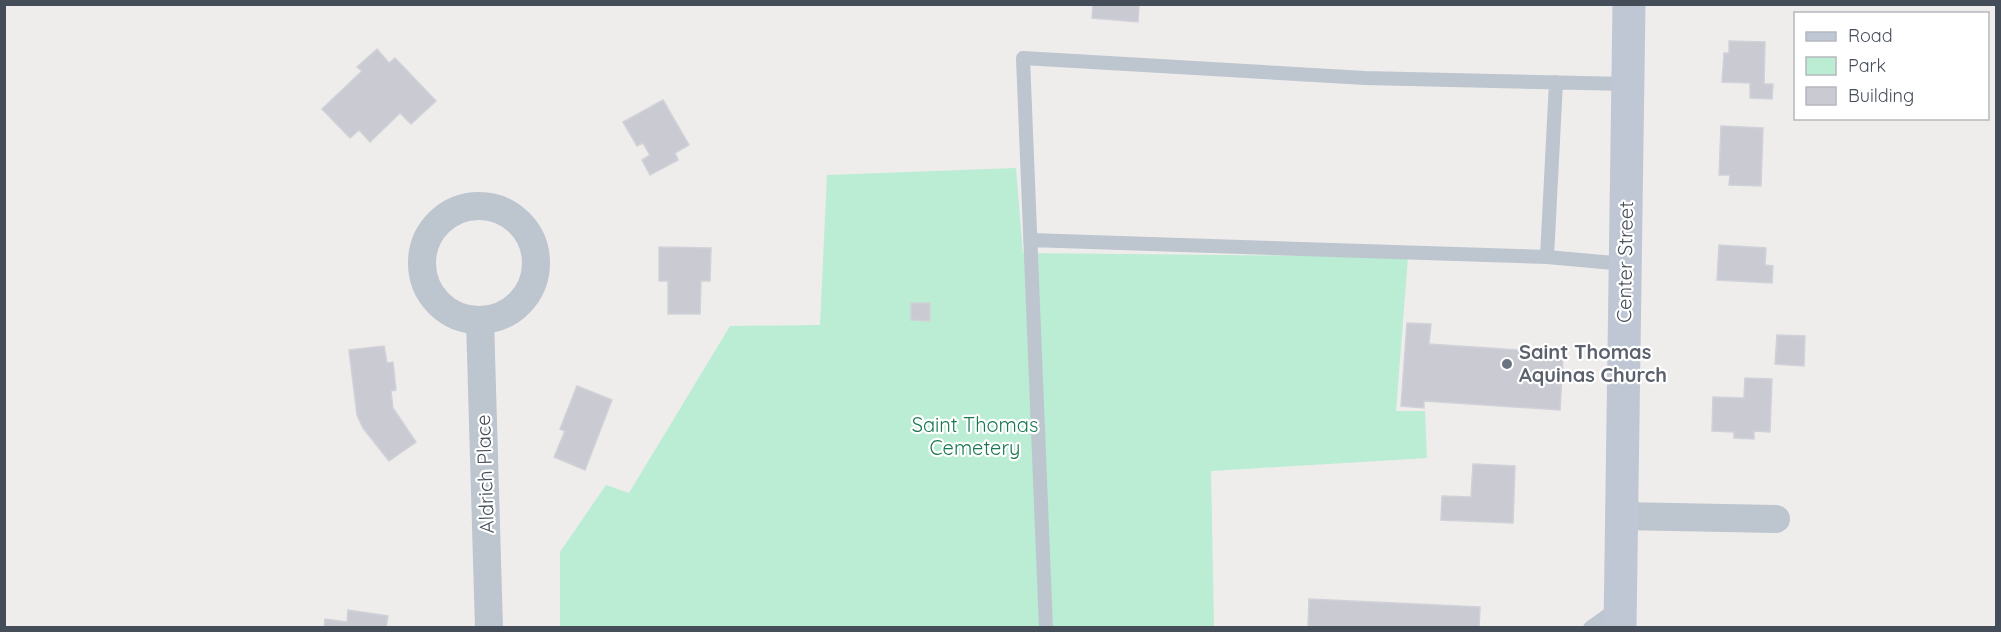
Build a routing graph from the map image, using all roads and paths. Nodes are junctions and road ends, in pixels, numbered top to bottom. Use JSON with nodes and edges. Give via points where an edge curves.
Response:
{"nodes":[{"id":1,"x":1629,"y":4,"type":"edge"},
{"id":2,"x":1556,"y":82,"type":"junction"},
{"id":3,"x":1628,"y":84,"type":"junction"},
{"id":4,"x":1030,"y":240,"type":"junction"},
{"id":5,"x":1547,"y":257,"type":"junction"},
{"id":6,"x":1625,"y":264,"type":"junction"},
{"id":7,"x":480,"y":320,"type":"junction"},
{"id":8,"x":1621,"y":516,"type":"junction"},
{"id":9,"x":1776,"y":519,"type":"dead end"},
{"id":10,"x":1603,"y":623,"type":"edge"},
{"id":11,"x":489,"y":627,"type":"edge"},
{"id":12,"x":1046,"y":627,"type":"edge"}],
"edges":[{"from":1,"to":3,"type":"street","name":"Center Street"},
{"from":2,"to":3,"type":"lane"},
{"from":2,"to":4,"type":"lane","via":[[1365,78],[1023,58]]},
{"from":2,"to":5,"type":"lane"},
{"from":3,"to":6,"type":"street","name":"Center Street"},
{"from":4,"to":5,"type":"lane"},
{"from":4,"to":12,"type":"lane"},
{"from":5,"to":6,"type":"lane"},
{"from":6,"to":8,"type":"street","name":"Center Street"},
{"from":7,"to":7,"type":"street","via":[[515,308],[530,289],[537,266],[534,243],[521,224],[502,210],[479,206],[457,210],[438,224],[425,244],[422,268],[436,302],[456,316]]},
{"from":7,"to":11,"type":"street","name":"Aldrich Place"},
{"from":8,"to":9,"type":"street"},
{"from":8,"to":10,"type":"street","name":"Center Street"}]}
